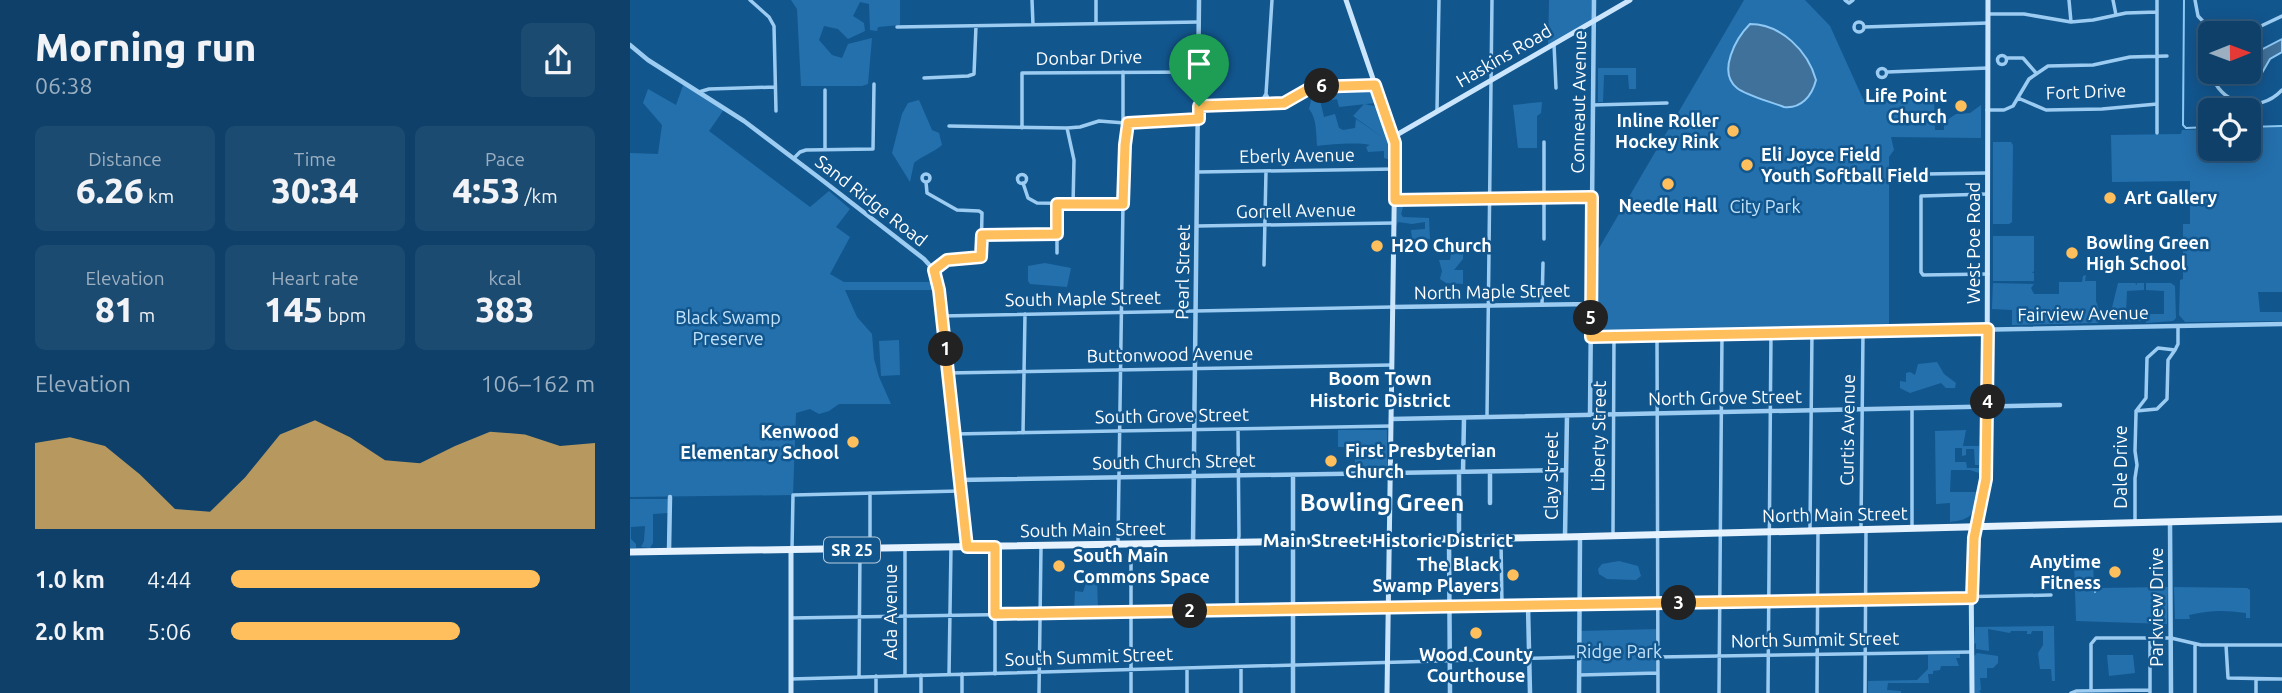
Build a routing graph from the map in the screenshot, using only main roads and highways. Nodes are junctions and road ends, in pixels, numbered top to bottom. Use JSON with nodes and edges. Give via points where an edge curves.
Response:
{"nodes":[{"id":1,"x":1346,"y":0,"type":"edge"},
{"id":2,"x":1630,"y":0,"type":"edge"},
{"id":3,"x":1989,"y":0,"type":"edge"},
{"id":4,"x":1393,"y":137,"type":"junction"},
{"id":5,"x":2282,"y":519,"type":"edge"},
{"id":6,"x":1976,"y":527,"type":"junction"},
{"id":7,"x":1389,"y":538,"type":"junction"},
{"id":8,"x":792,"y":551,"type":"junction"},
{"id":9,"x":630,"y":552,"type":"edge"},
{"id":10,"x":791,"y":693,"type":"edge"},
{"id":11,"x":1387,"y":693,"type":"edge"},
{"id":12,"x":1972,"y":693,"type":"edge"}],
"edges":[{"from":1,"to":4,"type":"main road"},
{"from":2,"to":4,"type":"main road","name":"Haskins Road"},
{"from":3,"to":6,"type":"main road","name":"West Poe Road","via":[[1988,406],[1986,479]]},
{"from":4,"to":7,"type":"main road"},
{"from":5,"to":6,"type":"main road","name":"North Main Street"},
{"from":6,"to":7,"type":"main road","name":"North Main Street"},
{"from":6,"to":12,"type":"main road","name":"West Poe Road","via":[[1971,563]]},
{"from":7,"to":8,"type":"main road","name":"South Main Street","number":"SR 25"},
{"from":7,"to":11,"type":"main road"},
{"from":8,"to":9,"type":"main road","name":"South Main Street","number":"SR 25"},
{"from":8,"to":10,"type":"main road"}]}
